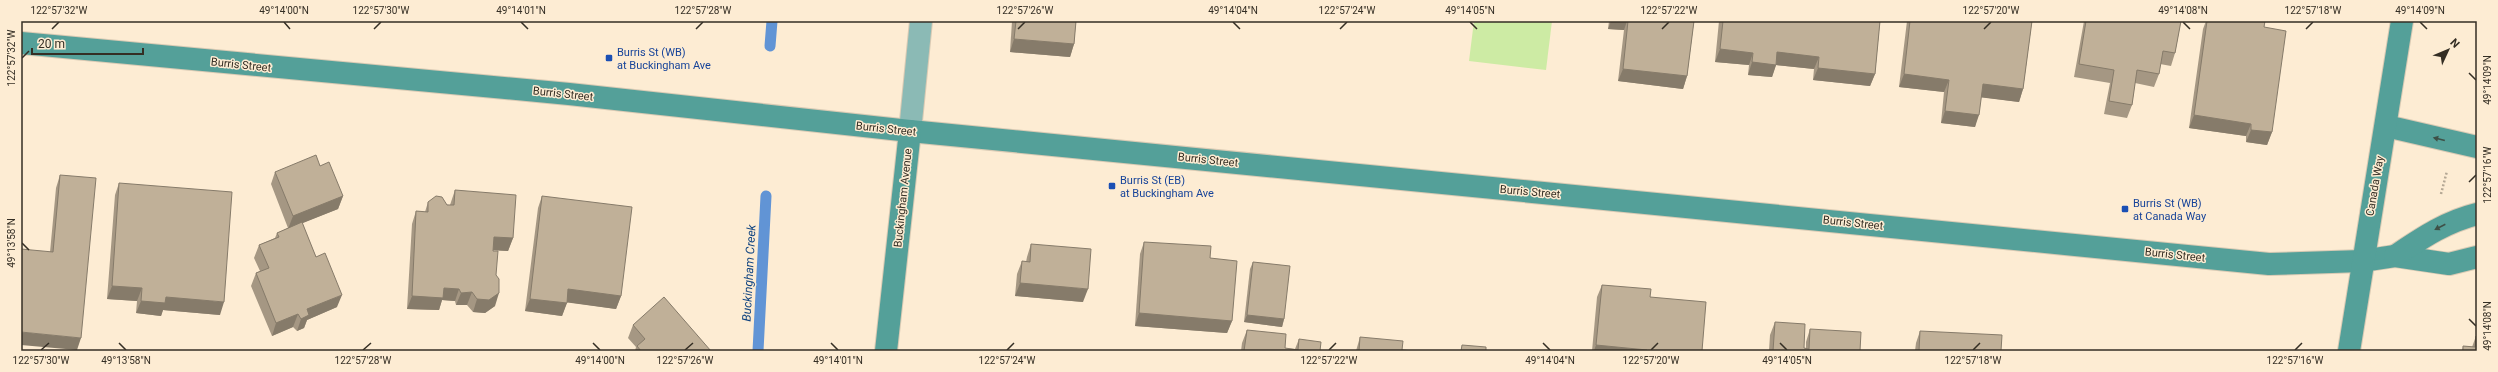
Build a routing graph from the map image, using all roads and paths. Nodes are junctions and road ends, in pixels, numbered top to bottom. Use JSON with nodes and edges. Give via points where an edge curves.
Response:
{"nodes":[{"id":1,"x":921,"y":21,"type":"edge"},
{"id":2,"x":2402,"y":21,"type":"edge"},
{"id":3,"x":21,"y":42,"type":"edge"},
{"id":4,"x":2386,"y":126,"type":"junction"},
{"id":5,"x":910,"y":131,"type":"junction"},
{"id":6,"x":2477,"y":147,"type":"edge"},
{"id":7,"x":2448,"y":167,"type":"dead end"},
{"id":8,"x":2440,"y":198,"type":"dead end"},
{"id":9,"x":2477,"y":214,"type":"edge"},
{"id":10,"x":2395,"y":256,"type":"junction"},
{"id":11,"x":2477,"y":257,"type":"edge"},
{"id":12,"x":2362,"y":261,"type":"junction"},
{"id":13,"x":886,"y":351,"type":"edge"},
{"id":14,"x":2349,"y":351,"type":"edge"}],
"edges":[{"from":1,"to":5,"type":"street","name":"Buckingham Avenue"},
{"from":2,"to":4,"type":"street","name":"Canada Way"},
{"from":3,"to":5,"type":"street","name":"Burris Street","via":[[569,94]]},
{"from":6,"to":4,"type":"street","one_way":true},
{"from":4,"to":12,"type":"street","name":"Canada Way"},
{"from":5,"to":12,"type":"street","name":"Burris Street","via":[[2269,264]]},
{"from":5,"to":13,"type":"street","name":"Buckingham Avenue"},
{"from":7,"to":8,"type":"path"},
{"from":9,"to":10,"type":"street","name":"Burris Street","one_way":true,"via":[[2455,219]]},
{"from":10,"to":11,"type":"street","name":"Burris Street","via":[[2449,264]]},
{"from":10,"to":12,"type":"street","name":"Burris Street"},
{"from":12,"to":14,"type":"street","name":"Canada Way"}]}
